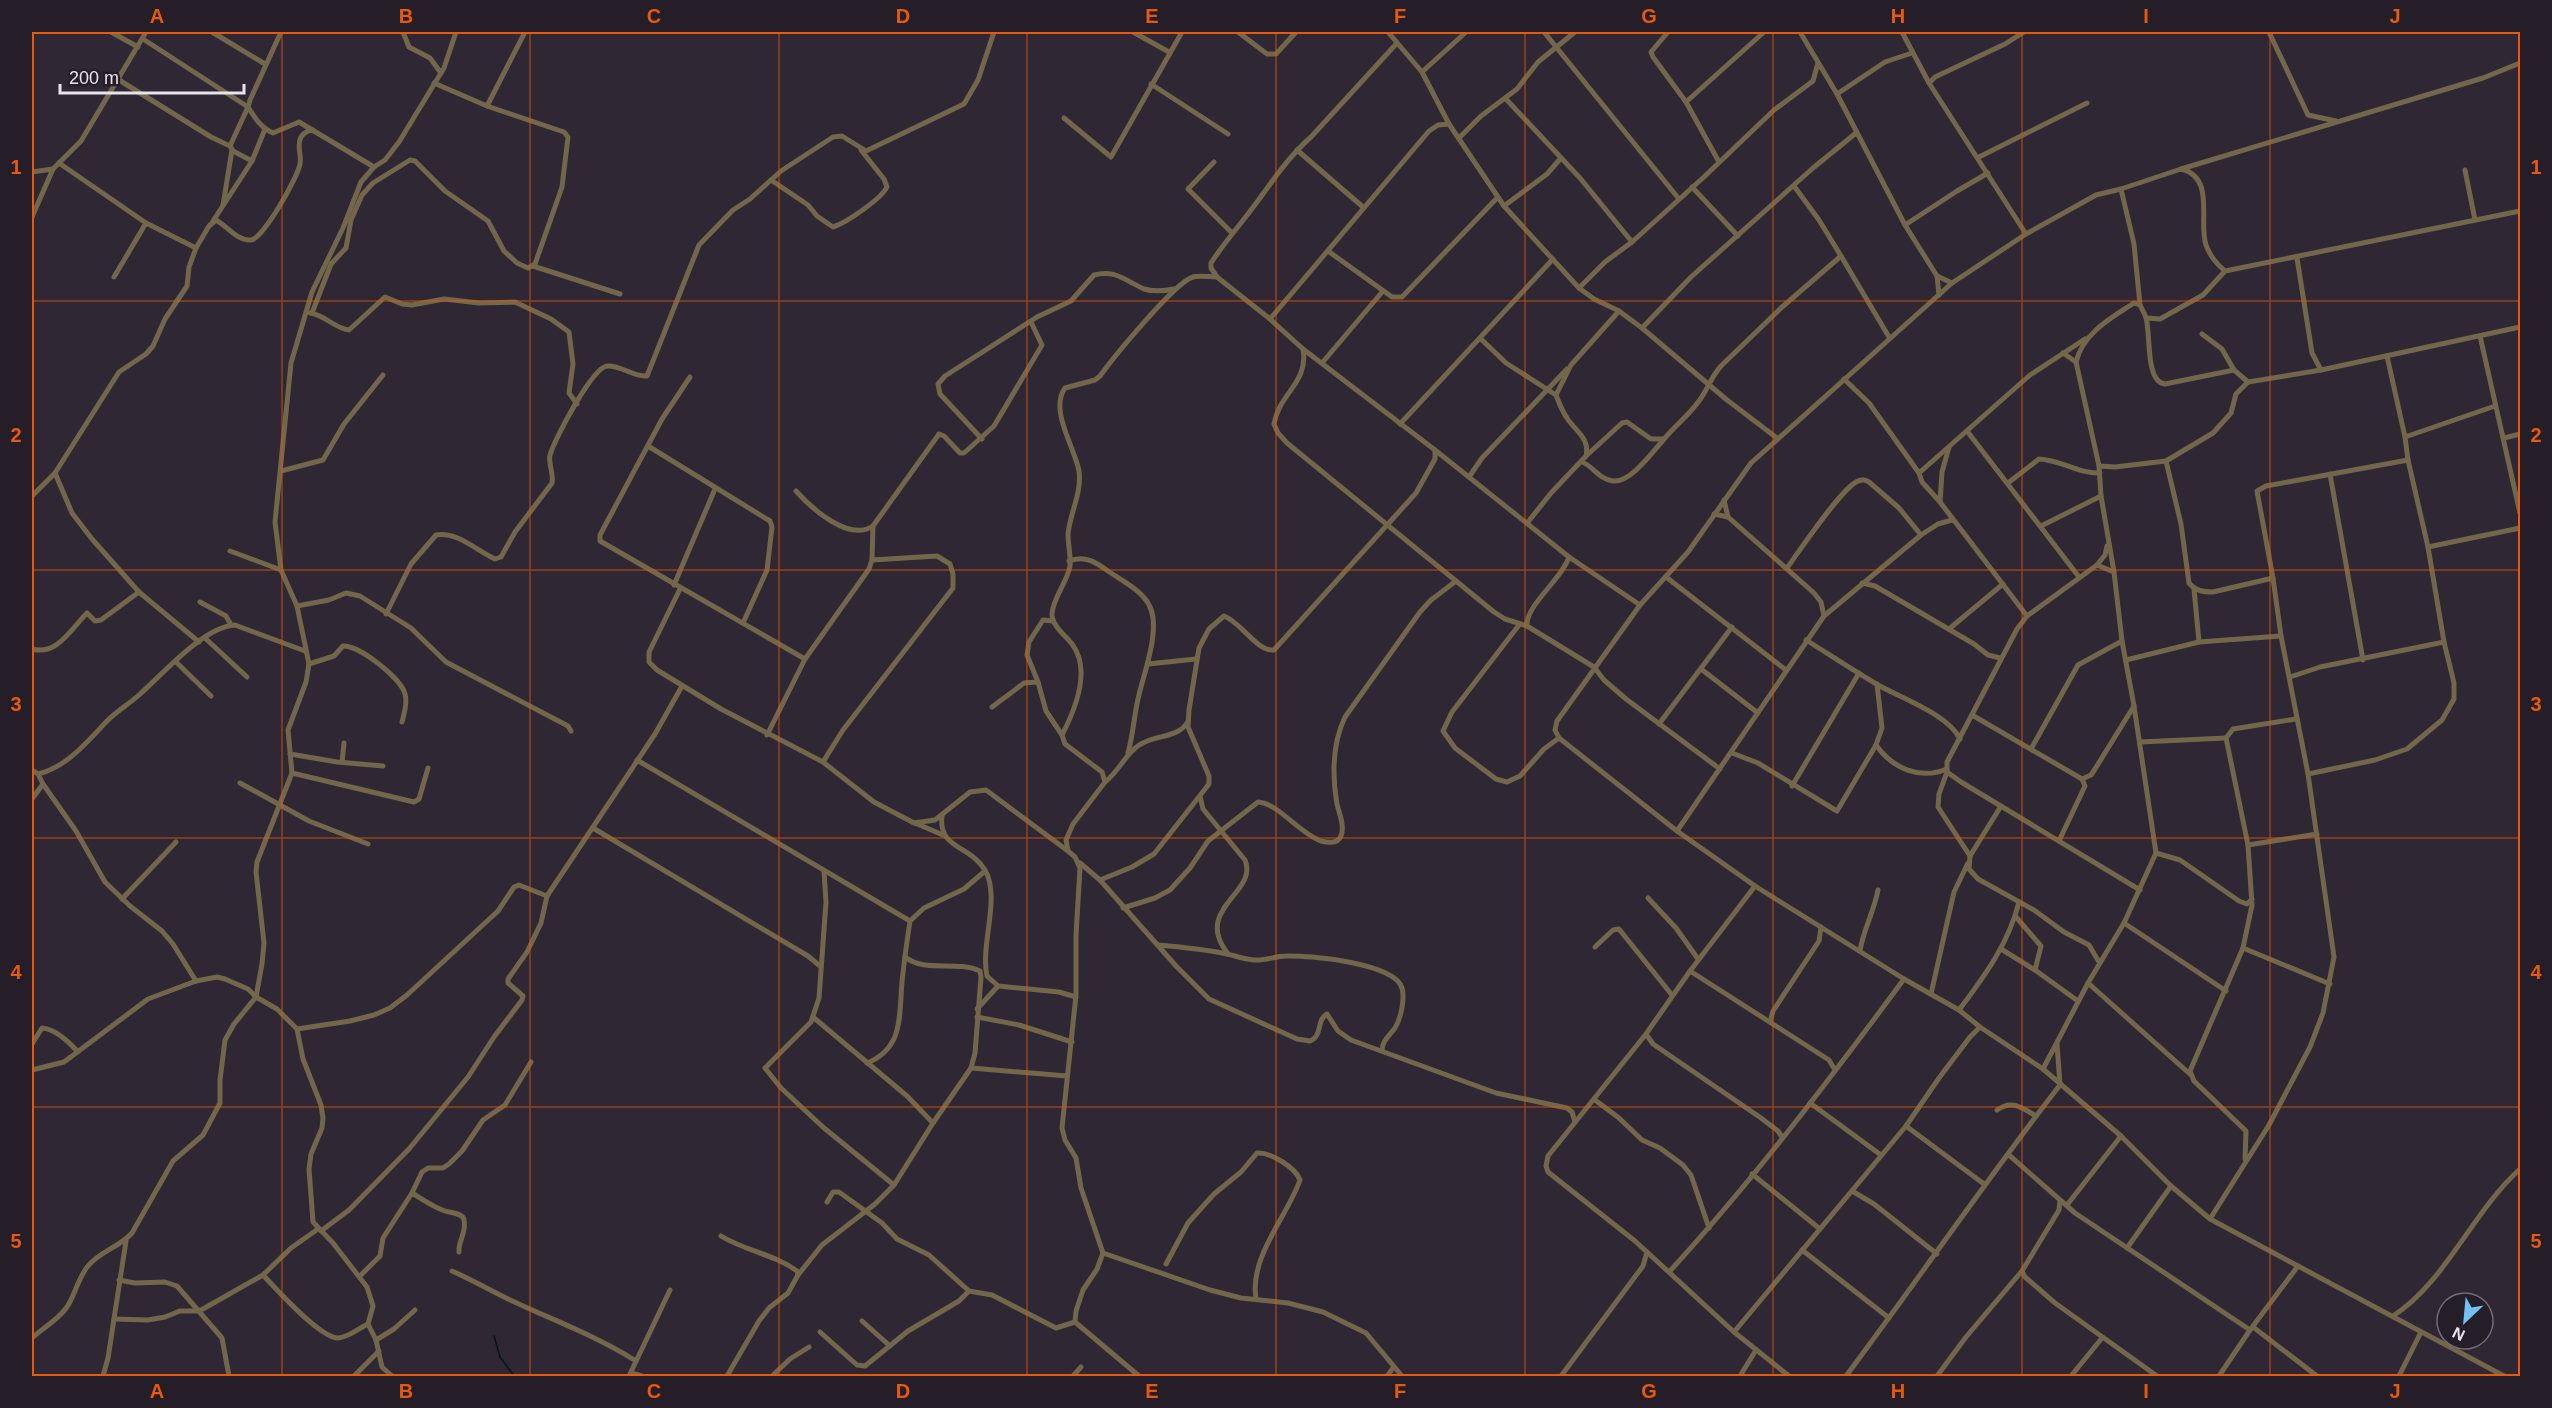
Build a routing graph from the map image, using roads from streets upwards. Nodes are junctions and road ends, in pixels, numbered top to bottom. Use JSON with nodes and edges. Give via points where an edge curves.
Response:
{"nodes":[{"id":1,"x":111,"y":32,"type":"edge"},
{"id":2,"x":146,"y":32,"type":"edge"},
{"id":3,"x":212,"y":32,"type":"edge"},
{"id":4,"x":281,"y":32,"type":"edge"},
{"id":5,"x":403,"y":32,"type":"edge"},
{"id":6,"x":456,"y":32,"type":"edge"},
{"id":7,"x":525,"y":32,"type":"edge"},
{"id":8,"x":994,"y":32,"type":"edge"},
{"id":9,"x":1133,"y":32,"type":"edge"},
{"id":10,"x":1182,"y":32,"type":"edge"},
{"id":11,"x":1238,"y":32,"type":"edge"},
{"id":12,"x":1296,"y":32,"type":"edge"},
{"id":13,"x":1388,"y":32,"type":"edge"},
{"id":14,"x":1466,"y":32,"type":"edge"},
{"id":15,"x":1544,"y":32,"type":"edge"},
{"id":16,"x":1575,"y":32,"type":"edge"},
{"id":17,"x":1668,"y":32,"type":"edge"},
{"id":18,"x":1764,"y":32,"type":"edge"},
{"id":19,"x":1800,"y":32,"type":"edge"},
{"id":20,"x":1902,"y":32,"type":"edge"},
{"id":21,"x":2024,"y":32,"type":"edge"},
{"id":22,"x":2269,"y":32,"type":"edge"},
{"id":23,"x":142,"y":39,"type":"junction"},
{"id":24,"x":1397,"y":43,"type":"junction"},
{"id":25,"x":138,"y":47,"type":"junction"},
{"id":26,"x":1557,"y":48,"type":"junction"},
{"id":27,"x":1169,"y":52,"type":"junction"},
{"id":28,"x":1912,"y":52,"type":"junction"},
{"id":29,"x":1818,"y":62,"type":"junction"},
{"id":30,"x":2520,"y":63,"type":"edge"},
{"id":31,"x":265,"y":64,"type":"junction"},
{"id":32,"x":1422,"y":72,"type":"junction"},
{"id":33,"x":441,"y":73,"type":"junction"},
{"id":34,"x":119,"y":80,"type":"junction"},
{"id":35,"x":434,"y":83,"type":"junction"},
{"id":36,"x":1929,"y":83,"type":"junction"},
{"id":37,"x":1151,"y":84,"type":"junction"},
{"id":38,"x":1837,"y":94,"type":"junction"},
{"id":39,"x":1505,"y":98,"type":"junction"},
{"id":40,"x":1686,"y":102,"type":"junction"},
{"id":41,"x":2086,"y":103,"type":"dead end"},
{"id":42,"x":487,"y":106,"type":"junction"},
{"id":43,"x":248,"y":107,"type":"junction"},
{"id":44,"x":1064,"y":118,"type":"dead end"},
{"id":45,"x":2342,"y":121,"type":"junction"},
{"id":46,"x":1449,"y":124,"type":"junction"},
{"id":47,"x":265,"y":129,"type":"junction"},
{"id":48,"x":313,"y":130,"type":"junction"},
{"id":49,"x":1856,"y":133,"type":"junction"},
{"id":50,"x":1228,"y":134,"type":"dead end"},
{"id":51,"x":1458,"y":138,"type":"junction"},
{"id":52,"x":231,"y":148,"type":"junction"},
{"id":53,"x":861,"y":149,"type":"junction"},
{"id":54,"x":1297,"y":150,"type":"junction"},
{"id":55,"x":1979,"y":157,"type":"junction"},
{"id":56,"x":1561,"y":159,"type":"junction"},
{"id":57,"x":252,"y":161,"type":"junction"},
{"id":58,"x":1214,"y":162,"type":"dead end"},
{"id":59,"x":1719,"y":162,"type":"junction"},
{"id":60,"x":59,"y":163,"type":"junction"},
{"id":61,"x":374,"y":166,"type":"junction"},
{"id":62,"x":53,"y":169,"type":"junction"},
{"id":63,"x":2181,"y":169,"type":"junction"},
{"id":64,"x":2465,"y":170,"type":"dead end"},
{"id":65,"x":32,"y":172,"type":"edge"},
{"id":66,"x":1988,"y":173,"type":"junction"},
{"id":67,"x":771,"y":180,"type":"junction"},
{"id":68,"x":1794,"y":186,"type":"junction"},
{"id":69,"x":1692,"y":187,"type":"junction"},
{"id":70,"x":2121,"y":189,"type":"junction"},
{"id":71,"x":1498,"y":197,"type":"junction"},
{"id":72,"x":1679,"y":199,"type":"junction"},
{"id":73,"x":1504,"y":206,"type":"junction"},
{"id":74,"x":223,"y":207,"type":"junction"},
{"id":75,"x":1363,"y":207,"type":"junction"},
{"id":76,"x":2520,"y":211,"type":"edge"},
{"id":77,"x":32,"y":217,"type":"edge"},
{"id":78,"x":2475,"y":220,"type":"junction"},
{"id":79,"x":213,"y":222,"type":"junction"},
{"id":80,"x":146,"y":223,"type":"junction"},
{"id":81,"x":1905,"y":225,"type":"junction"},
{"id":82,"x":1231,"y":232,"type":"junction"},
{"id":83,"x":2025,"y":234,"type":"junction"},
{"id":84,"x":1738,"y":236,"type":"junction"},
{"id":85,"x":1632,"y":242,"type":"junction"},
{"id":86,"x":196,"y":248,"type":"junction"},
{"id":87,"x":1328,"y":251,"type":"junction"},
{"id":88,"x":1841,"y":256,"type":"junction"},
{"id":89,"x":2297,"y":258,"type":"junction"},
{"id":90,"x":1553,"y":259,"type":"junction"},
{"id":91,"x":533,"y":266,"type":"junction"},
{"id":92,"x":2225,"y":271,"type":"junction"},
{"id":93,"x":1937,"y":276,"type":"junction"},
{"id":94,"x":114,"y":277,"type":"dead end"},
{"id":95,"x":1217,"y":277,"type":"junction"},
{"id":96,"x":1952,"y":283,"type":"junction"},
{"id":97,"x":1579,"y":288,"type":"junction"},
{"id":98,"x":1176,"y":289,"type":"junction"},
{"id":99,"x":1383,"y":291,"type":"junction"},
{"id":100,"x":620,"y":294,"type":"dead end"},
{"id":101,"x":1938,"y":296,"type":"junction"},
{"id":102,"x":2140,"y":305,"type":"junction"},
{"id":103,"x":1619,"y":311,"type":"junction"},
{"id":104,"x":309,"y":313,"type":"junction"},
{"id":105,"x":2146,"y":318,"type":"junction"},
{"id":106,"x":1270,"y":319,"type":"junction"},
{"id":107,"x":1031,"y":322,"type":"junction"},
{"id":108,"x":2520,"y":327,"type":"edge"},
{"id":109,"x":1642,"y":328,"type":"junction"},
{"id":110,"x":2202,"y":334,"type":"dead end"},
{"id":111,"x":2480,"y":336,"type":"junction"},
{"id":112,"x":1889,"y":337,"type":"junction"},
{"id":113,"x":2086,"y":338,"type":"junction"},
{"id":114,"x":1481,"y":339,"type":"junction"},
{"id":115,"x":1303,"y":349,"type":"junction"},
{"id":116,"x":2063,"y":353,"type":"junction"},
{"id":117,"x":2387,"y":356,"type":"junction"},
{"id":118,"x":1320,"y":361,"type":"junction"},
{"id":119,"x":2076,"y":362,"type":"junction"},
{"id":120,"x":1571,"y":365,"type":"junction"},
{"id":121,"x":1305,"y":367,"type":"junction"},
{"id":122,"x":2234,"y":370,"type":"junction"},
{"id":123,"x":2321,"y":370,"type":"junction"},
{"id":124,"x":384,"y":375,"type":"dead end"},
{"id":125,"x":690,"y":377,"type":"dead end"},
{"id":126,"x":1844,"y":379,"type":"junction"},
{"id":127,"x":2248,"y":382,"type":"junction"},
{"id":128,"x":1707,"y":384,"type":"junction"},
{"id":129,"x":1547,"y":390,"type":"junction"},
{"id":130,"x":1556,"y":395,"type":"junction"},
{"id":131,"x":577,"y":404,"type":"junction"},
{"id":132,"x":2495,"y":406,"type":"junction"},
{"id":133,"x":1400,"y":424,"type":"junction"},
{"id":134,"x":1967,"y":431,"type":"junction"},
{"id":135,"x":2520,"y":434,"type":"edge"},
{"id":136,"x":2406,"y":437,"type":"junction"},
{"id":137,"x":1777,"y":438,"type":"junction"},
{"id":138,"x":2504,"y":438,"type":"junction"},
{"id":139,"x":982,"y":439,"type":"junction"},
{"id":140,"x":1664,"y":439,"type":"junction"},
{"id":141,"x":648,"y":446,"type":"junction"},
{"id":142,"x":1949,"y":447,"type":"junction"},
{"id":143,"x":1436,"y":450,"type":"junction"},
{"id":144,"x":1586,"y":456,"type":"junction"},
{"id":145,"x":2408,"y":460,"type":"junction"},
{"id":146,"x":2166,"y":461,"type":"junction"},
{"id":147,"x":1582,"y":462,"type":"junction"},
{"id":148,"x":2100,"y":470,"type":"junction"},
{"id":149,"x":281,"y":471,"type":"junction"},
{"id":150,"x":56,"y":473,"type":"junction"},
{"id":151,"x":1918,"y":473,"type":"junction"},
{"id":152,"x":2330,"y":474,"type":"junction"},
{"id":153,"x":1469,"y":477,"type":"junction"},
{"id":154,"x":2008,"y":483,"type":"junction"},
{"id":155,"x":715,"y":489,"type":"junction"},
{"id":156,"x":796,"y":491,"type":"dead end"},
{"id":157,"x":32,"y":496,"type":"edge"},
{"id":158,"x":2101,"y":496,"type":"junction"},
{"id":159,"x":1724,"y":500,"type":"junction"},
{"id":160,"x":1940,"y":502,"type":"junction"},
{"id":161,"x":1944,"y":508,"type":"junction"},
{"id":162,"x":2520,"y":513,"type":"edge"},
{"id":163,"x":1714,"y":514,"type":"junction"},
{"id":164,"x":1728,"y":517,"type":"junction"},
{"id":165,"x":1952,"y":520,"type":"junction"},
{"id":166,"x":1528,"y":522,"type":"junction"},
{"id":167,"x":1938,"y":524,"type":"junction"},
{"id":168,"x":1389,"y":525,"type":"junction"},
{"id":169,"x":873,"y":526,"type":"junction"},
{"id":170,"x":2041,"y":526,"type":"junction"},
{"id":171,"x":2520,"y":528,"type":"edge"},
{"id":172,"x":1921,"y":535,"type":"junction"},
{"id":173,"x":2108,"y":544,"type":"junction"},
{"id":174,"x":2428,"y":547,"type":"junction"},
{"id":175,"x":230,"y":551,"type":"dead end"},
{"id":176,"x":1569,"y":557,"type":"junction"},
{"id":177,"x":872,"y":560,"type":"junction"},
{"id":178,"x":1070,"y":561,"type":"junction"},
{"id":179,"x":2097,"y":565,"type":"junction"},
{"id":180,"x":1787,"y":568,"type":"junction"},
{"id":181,"x":281,"y":570,"type":"junction"},
{"id":182,"x":2114,"y":572,"type":"junction"},
{"id":183,"x":1874,"y":574,"type":"junction"},
{"id":184,"x":2079,"y":576,"type":"junction"},
{"id":185,"x":1666,"y":577,"type":"junction"},
{"id":186,"x":2273,"y":578,"type":"junction"},
{"id":187,"x":1456,"y":581,"type":"junction"},
{"id":188,"x":1862,"y":584,"type":"junction"},
{"id":189,"x":2003,"y":584,"type":"junction"},
{"id":190,"x":674,"y":585,"type":"junction"},
{"id":191,"x":1875,"y":586,"type":"junction"},
{"id":192,"x":681,"y":589,"type":"junction"},
{"id":193,"x":2194,"y":589,"type":"junction"},
{"id":194,"x":139,"y":592,"type":"junction"},
{"id":195,"x":200,"y":602,"type":"dead end"},
{"id":196,"x":1640,"y":605,"type":"junction"},
{"id":197,"x":297,"y":606,"type":"junction"},
{"id":198,"x":386,"y":614,"type":"junction"},
{"id":199,"x":1824,"y":616,"type":"junction"},
{"id":200,"x":2027,"y":616,"type":"junction"},
{"id":201,"x":1053,"y":621,"type":"junction"},
{"id":202,"x":744,"y":623,"type":"junction"},
{"id":203,"x":231,"y":625,"type":"junction"},
{"id":204,"x":1519,"y":625,"type":"junction"},
{"id":205,"x":1527,"y":626,"type":"junction"},
{"id":206,"x":1732,"y":627,"type":"junction"},
{"id":207,"x":1949,"y":628,"type":"junction"},
{"id":208,"x":2281,"y":636,"type":"junction"},
{"id":209,"x":202,"y":640,"type":"junction"},
{"id":210,"x":1806,"y":640,"type":"junction"},
{"id":211,"x":2122,"y":640,"type":"junction"},
{"id":212,"x":2199,"y":642,"type":"junction"},
{"id":213,"x":2444,"y":642,"type":"junction"},
{"id":214,"x":32,"y":649,"type":"edge"},
{"id":215,"x":305,"y":651,"type":"junction"},
{"id":216,"x":2000,"y":658,"type":"junction"},
{"id":217,"x":805,"y":659,"type":"junction"},
{"id":218,"x":1196,"y":659,"type":"junction"},
{"id":219,"x":2126,"y":660,"type":"junction"},
{"id":220,"x":2363,"y":660,"type":"junction"},
{"id":221,"x":175,"y":661,"type":"junction"},
{"id":222,"x":309,"y":664,"type":"junction"},
{"id":223,"x":1148,"y":664,"type":"junction"},
{"id":224,"x":1594,"y":667,"type":"junction"},
{"id":225,"x":1701,"y":669,"type":"junction"},
{"id":226,"x":1786,"y":670,"type":"junction"},
{"id":227,"x":1859,"y":673,"type":"junction"},
{"id":228,"x":247,"y":677,"type":"dead end"},
{"id":229,"x":2290,"y":677,"type":"junction"},
{"id":230,"x":1038,"y":682,"type":"junction"},
{"id":231,"x":1877,"y":684,"type":"junction"},
{"id":232,"x":682,"y":686,"type":"junction"},
{"id":233,"x":211,"y":696,"type":"dead end"},
{"id":234,"x":992,"y":706,"type":"dead end"},
{"id":235,"x":2134,"y":706,"type":"junction"},
{"id":236,"x":1758,"y":713,"type":"junction"},
{"id":237,"x":1972,"y":715,"type":"junction"},
{"id":238,"x":2296,"y":719,"type":"junction"},
{"id":239,"x":402,"y":722,"type":"dead end"},
{"id":240,"x":1188,"y":722,"type":"junction"},
{"id":241,"x":1659,"y":724,"type":"junction"},
{"id":242,"x":571,"y":731,"type":"dead end"},
{"id":243,"x":767,"y":735,"type":"junction"},
{"id":244,"x":1062,"y":735,"type":"junction"},
{"id":245,"x":1559,"y":738,"type":"junction"},
{"id":246,"x":2226,"y":738,"type":"junction"},
{"id":247,"x":1959,"y":739,"type":"junction"},
{"id":248,"x":2140,"y":742,"type":"junction"},
{"id":249,"x":344,"y":743,"type":"dead end"},
{"id":250,"x":1876,"y":745,"type":"junction"},
{"id":251,"x":2031,"y":749,"type":"junction"},
{"id":252,"x":1128,"y":753,"type":"junction"},
{"id":253,"x":1732,"y":753,"type":"junction"},
{"id":254,"x":290,"y":754,"type":"junction"},
{"id":255,"x":637,"y":760,"type":"junction"},
{"id":256,"x":342,"y":762,"type":"junction"},
{"id":257,"x":823,"y":762,"type":"junction"},
{"id":258,"x":383,"y":766,"type":"dead end"},
{"id":259,"x":428,"y":768,"type":"dead end"},
{"id":260,"x":1720,"y":769,"type":"junction"},
{"id":261,"x":32,"y":770,"type":"edge"},
{"id":262,"x":1947,"y":770,"type":"junction"},
{"id":263,"x":292,"y":773,"type":"junction"},
{"id":264,"x":38,"y":774,"type":"junction"},
{"id":265,"x":2308,"y":774,"type":"junction"},
{"id":266,"x":2082,"y":779,"type":"junction"},
{"id":267,"x":1105,"y":782,"type":"junction"},
{"id":268,"x":240,"y":783,"type":"dead end"},
{"id":269,"x":43,"y":784,"type":"junction"},
{"id":270,"x":1792,"y":786,"type":"junction"},
{"id":271,"x":1200,"y":796,"type":"junction"},
{"id":272,"x":32,"y":800,"type":"edge"},
{"id":273,"x":278,"y":806,"type":"junction"},
{"id":274,"x":2001,"y":806,"type":"junction"},
{"id":275,"x":1203,"y":809,"type":"junction"},
{"id":276,"x":1190,"y":810,"type":"junction"},
{"id":277,"x":942,"y":816,"type":"junction"},
{"id":278,"x":914,"y":823,"type":"junction"},
{"id":279,"x":593,"y":828,"type":"junction"},
{"id":280,"x":1220,"y":830,"type":"junction"},
{"id":281,"x":1677,"y":831,"type":"junction"},
{"id":282,"x":2317,"y":834,"type":"junction"},
{"id":283,"x":943,"y":835,"type":"junction"},
{"id":284,"x":2059,"y":841,"type":"junction"},
{"id":285,"x":176,"y":842,"type":"dead end"},
{"id":286,"x":368,"y":844,"type":"dead end"},
{"id":287,"x":2248,"y":845,"type":"junction"},
{"id":288,"x":1068,"y":851,"type":"junction"},
{"id":289,"x":2156,"y":853,"type":"junction"},
{"id":290,"x":1970,"y":859,"type":"junction"},
{"id":291,"x":1077,"y":860,"type":"junction"},
{"id":292,"x":824,"y":871,"type":"junction"},
{"id":293,"x":985,"y":871,"type":"junction"},
{"id":294,"x":1962,"y":874,"type":"junction"},
{"id":295,"x":1972,"y":874,"type":"junction"},
{"id":296,"x":1100,"y":880,"type":"junction"},
{"id":297,"x":1755,"y":886,"type":"junction"},
{"id":298,"x":1878,"y":890,"type":"dead end"},
{"id":299,"x":2140,"y":890,"type":"junction"},
{"id":300,"x":548,"y":896,"type":"junction"},
{"id":301,"x":1648,"y":898,"type":"dead end"},
{"id":302,"x":2253,"y":898,"type":"junction"},
{"id":303,"x":122,"y":899,"type":"junction"},
{"id":304,"x":2019,"y":902,"type":"junction"},
{"id":305,"x":1123,"y":908,"type":"junction"},
{"id":306,"x":2016,"y":917,"type":"junction"},
{"id":307,"x":910,"y":921,"type":"junction"},
{"id":308,"x":2124,"y":923,"type":"junction"},
{"id":309,"x":1821,"y":927,"type":"junction"},
{"id":310,"x":1158,"y":945,"type":"junction"},
{"id":311,"x":1595,"y":947,"type":"dead end"},
{"id":312,"x":2243,"y":948,"type":"junction"},
{"id":313,"x":2001,"y":949,"type":"junction"},
{"id":314,"x":1860,"y":951,"type":"junction"},
{"id":315,"x":1228,"y":954,"type":"junction"},
{"id":316,"x":905,"y":957,"type":"junction"},
{"id":317,"x":1698,"y":959,"type":"junction"},
{"id":318,"x":2099,"y":962,"type":"junction"},
{"id":319,"x":820,"y":966,"type":"junction"},
{"id":320,"x":2035,"y":970,"type":"junction"},
{"id":321,"x":1690,"y":971,"type":"junction"},
{"id":322,"x":1904,"y":979,"type":"junction"},
{"id":323,"x":196,"y":981,"type":"junction"},
{"id":324,"x":2088,"y":982,"type":"junction"},
{"id":325,"x":2330,"y":984,"type":"junction"},
{"id":326,"x":998,"y":986,"type":"junction"},
{"id":327,"x":2226,"y":991,"type":"junction"},
{"id":328,"x":1931,"y":994,"type":"junction"},
{"id":329,"x":1672,"y":995,"type":"junction"},
{"id":330,"x":256,"y":997,"type":"junction"},
{"id":331,"x":1076,"y":997,"type":"junction"},
{"id":332,"x":2078,"y":1001,"type":"junction"},
{"id":333,"x":977,"y":1010,"type":"junction"},
{"id":334,"x":1959,"y":1010,"type":"junction"},
{"id":335,"x":813,"y":1017,"type":"junction"},
{"id":336,"x":976,"y":1017,"type":"junction"},
{"id":337,"x":1770,"y":1022,"type":"junction"},
{"id":338,"x":1980,"y":1027,"type":"junction"},
{"id":339,"x":297,"y":1029,"type":"junction"},
{"id":340,"x":1646,"y":1034,"type":"junction"},
{"id":341,"x":1072,"y":1042,"type":"junction"},
{"id":342,"x":2056,"y":1042,"type":"junction"},
{"id":343,"x":32,"y":1044,"type":"edge"},
{"id":344,"x":1382,"y":1051,"type":"junction"},
{"id":345,"x":78,"y":1052,"type":"junction"},
{"id":346,"x":531,"y":1062,"type":"dead end"},
{"id":347,"x":867,"y":1063,"type":"junction"},
{"id":348,"x":971,"y":1068,"type":"junction"},
{"id":349,"x":2043,"y":1069,"type":"junction"},
{"id":350,"x":32,"y":1070,"type":"edge"},
{"id":351,"x":1834,"y":1070,"type":"junction"},
{"id":352,"x":2191,"y":1075,"type":"junction"},
{"id":353,"x":1067,"y":1076,"type":"junction"},
{"id":354,"x":2060,"y":1085,"type":"junction"},
{"id":355,"x":1594,"y":1100,"type":"junction"},
{"id":356,"x":1810,"y":1103,"type":"junction"},
{"id":357,"x":1997,"y":1110,"type":"dead end"},
{"id":358,"x":2036,"y":1116,"type":"junction"},
{"id":359,"x":1575,"y":1122,"type":"junction"},
{"id":360,"x":933,"y":1123,"type":"junction"},
{"id":361,"x":1906,"y":1126,"type":"junction"},
{"id":362,"x":2121,"y":1136,"type":"junction"},
{"id":363,"x":1782,"y":1137,"type":"junction"},
{"id":364,"x":1881,"y":1155,"type":"junction"},
{"id":365,"x":2009,"y":1155,"type":"junction"},
{"id":366,"x":2244,"y":1161,"type":"junction"},
{"id":367,"x":2520,"y":1169,"type":"edge"},
{"id":368,"x":1752,"y":1174,"type":"junction"},
{"id":369,"x":1984,"y":1184,"type":"junction"},
{"id":370,"x":894,"y":1185,"type":"junction"},
{"id":371,"x":2171,"y":1186,"type":"junction"},
{"id":372,"x":1852,"y":1191,"type":"junction"},
{"id":373,"x":412,"y":1193,"type":"junction"},
{"id":374,"x":2060,"y":1200,"type":"junction"},
{"id":375,"x":827,"y":1202,"type":"dead end"},
{"id":376,"x":2067,"y":1205,"type":"junction"},
{"id":377,"x":866,"y":1212,"type":"junction"},
{"id":378,"x":2210,"y":1219,"type":"junction"},
{"id":379,"x":1709,"y":1228,"type":"junction"},
{"id":380,"x":1820,"y":1229,"type":"junction"},
{"id":381,"x":320,"y":1230,"type":"junction"},
{"id":382,"x":721,"y":1236,"type":"dead end"},
{"id":383,"x":126,"y":1240,"type":"junction"},
{"id":384,"x":2127,"y":1248,"type":"junction"},
{"id":385,"x":1802,"y":1250,"type":"junction"},
{"id":386,"x":459,"y":1252,"type":"dead end"},
{"id":387,"x":1647,"y":1252,"type":"junction"},
{"id":388,"x":1103,"y":1253,"type":"junction"},
{"id":389,"x":1937,"y":1254,"type":"junction"},
{"id":390,"x":1166,"y":1264,"type":"dead end"},
{"id":391,"x":2298,"y":1266,"type":"junction"},
{"id":392,"x":452,"y":1271,"type":"dead end"},
{"id":393,"x":1670,"y":1271,"type":"junction"},
{"id":394,"x":2022,"y":1271,"type":"junction"},
{"id":395,"x":263,"y":1275,"type":"junction"},
{"id":396,"x":798,"y":1275,"type":"junction"},
{"id":397,"x":360,"y":1276,"type":"junction"},
{"id":398,"x":119,"y":1280,"type":"junction"},
{"id":399,"x":670,"y":1290,"type":"dead end"},
{"id":400,"x":969,"y":1291,"type":"junction"},
{"id":401,"x":1256,"y":1299,"type":"junction"},
{"id":402,"x":415,"y":1310,"type":"dead end"},
{"id":403,"x":197,"y":1311,"type":"junction"},
{"id":404,"x":2393,"y":1316,"type":"junction"},
{"id":405,"x":1889,"y":1318,"type":"junction"},
{"id":406,"x":114,"y":1319,"type":"junction"},
{"id":407,"x":862,"y":1321,"type":"dead end"},
{"id":408,"x":1075,"y":1322,"type":"junction"},
{"id":409,"x":368,"y":1324,"type":"junction"},
{"id":410,"x":2251,"y":1328,"type":"junction"},
{"id":411,"x":820,"y":1332,"type":"dead end"},
{"id":412,"x":1734,"y":1332,"type":"junction"},
{"id":413,"x":2421,"y":1332,"type":"junction"},
{"id":414,"x":32,"y":1338,"type":"edge"},
{"id":415,"x":2102,"y":1338,"type":"junction"},
{"id":416,"x":376,"y":1340,"type":"junction"},
{"id":417,"x":890,"y":1346,"type":"junction"},
{"id":418,"x":809,"y":1347,"type":"dead end"},
{"id":419,"x":1756,"y":1350,"type":"junction"},
{"id":420,"x":379,"y":1351,"type":"junction"},
{"id":421,"x":636,"y":1361,"type":"junction"},
{"id":422,"x":1081,"y":1367,"type":"dead end"},
{"id":423,"x":1393,"y":1368,"type":"junction"},
{"id":424,"x":630,"y":1375,"type":"edge"},
{"id":425,"x":103,"y":1377,"type":"edge"},
{"id":426,"x":229,"y":1377,"type":"edge"},
{"id":427,"x":354,"y":1377,"type":"edge"},
{"id":428,"x":393,"y":1377,"type":"edge"},
{"id":429,"x":642,"y":1377,"type":"edge"},
{"id":430,"x":727,"y":1377,"type":"edge"},
{"id":431,"x":772,"y":1377,"type":"edge"},
{"id":432,"x":1073,"y":1377,"type":"edge"},
{"id":433,"x":1139,"y":1377,"type":"edge"},
{"id":434,"x":1387,"y":1377,"type":"edge"},
{"id":435,"x":1402,"y":1377,"type":"edge"},
{"id":436,"x":1561,"y":1377,"type":"edge"},
{"id":437,"x":1740,"y":1377,"type":"edge"},
{"id":438,"x":1789,"y":1377,"type":"edge"},
{"id":439,"x":1846,"y":1377,"type":"edge"},
{"id":440,"x":1937,"y":1377,"type":"edge"},
{"id":441,"x":2071,"y":1377,"type":"edge"},
{"id":442,"x":2157,"y":1377,"type":"edge"},
{"id":443,"x":2219,"y":1377,"type":"edge"},
{"id":444,"x":2317,"y":1377,"type":"edge"},
{"id":445,"x":2398,"y":1377,"type":"edge"},
{"id":446,"x":2504,"y":1377,"type":"edge"}],
"edges":[{"from":1,"to":25,"type":"street"},
{"from":2,"to":23,"type":"street"},
{"from":3,"to":31,"type":"street"},
{"from":4,"to":31,"type":"street"},
{"from":5,"to":33,"type":"street","via":[[409,46],[430,58]]},
{"from":6,"to":33,"type":"street"},
{"from":7,"to":42,"type":"street"},
{"from":8,"to":53,"type":"street","via":[[978,80],[964,104],[879,147]]},
{"from":9,"to":27,"type":"street"},
{"from":10,"to":27,"type":"street"},
{"from":11,"to":12,"type":"street","via":[[1272,55]]},
{"from":13,"to":24,"type":"street"},
{"from":14,"to":32,"type":"street"},
{"from":15,"to":26,"type":"street"},
{"from":16,"to":26,"type":"street"},
{"from":17,"to":40,"type":"street","via":[[1651,52]]},
{"from":18,"to":40,"type":"street"},
{"from":19,"to":29,"type":"street"},
{"from":20,"to":28,"type":"street"},
{"from":21,"to":36,"type":"street","via":[[1935,76]]},
{"from":22,"to":45,"type":"street","via":[[2308,115]]},
{"from":23,"to":25,"type":"street"},
{"from":23,"to":43,"type":"street"},
{"from":24,"to":32,"type":"street"},
{"from":24,"to":54,"type":"street"},
{"from":25,"to":34,"type":"street"},
{"from":26,"to":39,"type":"street","via":[[1538,62]]},
{"from":26,"to":72,"type":"street"},
{"from":27,"to":37,"type":"street"},
{"from":28,"to":36,"type":"street"},
{"from":28,"to":38,"type":"street","via":[[1885,62]]},
{"from":29,"to":38,"type":"street"},
{"from":29,"to":59,"type":"street","via":[[1813,81],[1774,110]]},
{"from":30,"to":45,"type":"street"},
{"from":31,"to":43,"type":"street"},
{"from":32,"to":46,"type":"street"},
{"from":33,"to":35,"type":"street"},
{"from":34,"to":52,"type":"street"},
{"from":34,"to":60,"type":"street","via":[[81,141]]},
{"from":35,"to":42,"type":"street"},
{"from":35,"to":61,"type":"street","via":[[396,147]]},
{"from":36,"to":55,"type":"street"},
{"from":37,"to":44,"type":"street","via":[[1111,157]]},
{"from":37,"to":50,"type":"street"},
{"from":38,"to":49,"type":"street"},
{"from":39,"to":51,"type":"street"},
{"from":39,"to":56,"type":"street"},
{"from":40,"to":59,"type":"street"},
{"from":41,"to":55,"type":"street"},
{"from":42,"to":91,"type":"street","via":[[564,132],[568,137],[562,187]]},
{"from":43,"to":47,"type":"street"},
{"from":43,"to":52,"type":"street"},
{"from":45,"to":63,"type":"street"},
{"from":46,"to":51,"type":"street"},
{"from":46,"to":75,"type":"street","via":[[1429,131]]},
{"from":47,"to":48,"type":"street","via":[[277,132],[296,122]]},
{"from":47,"to":57,"type":"street"},
{"from":48,"to":61,"type":"street"},
{"from":48,"to":79,"type":"street","via":[[301,137],[300,165],[288,195],[259,236],[251,240],[241,238],[219,221]]},
{"from":49,"to":68,"type":"street"},
{"from":49,"to":81,"type":"street"},
{"from":51,"to":71,"type":"street"},
{"from":52,"to":57,"type":"street"},
{"from":52,"to":74,"type":"street"},
{"from":53,"to":67,"type":"street","via":[[836,136]]},
{"from":53,"to":67,"type":"street","via":[[884,179],[885,193],[833,227]]},
{"from":54,"to":75,"type":"street"},
{"from":54,"to":82,"type":"street"},
{"from":55,"to":66,"type":"street"},
{"from":56,"to":73,"type":"street"},
{"from":56,"to":85,"type":"street"},
{"from":57,"to":74,"type":"street"},
{"from":58,"to":82,"type":"street","via":[[1188,189]]},
{"from":59,"to":69,"type":"street"},
{"from":60,"to":62,"type":"street"},
{"from":60,"to":80,"type":"street"},
{"from":61,"to":104,"type":"street","via":[[361,182],[312,292]]},
{"from":62,"to":65,"type":"street"},
{"from":62,"to":77,"type":"street"},
{"from":63,"to":70,"type":"street"},
{"from":63,"to":92,"type":"street","via":[[2199,181],[2205,244]]},
{"from":64,"to":78,"type":"street"},
{"from":66,"to":81,"type":"street"},
{"from":66,"to":83,"type":"street"},
{"from":67,"to":131,"type":"street","via":[[733,210],[699,245],[647,376],[603,367]]},
{"from":68,"to":84,"type":"street"},
{"from":68,"to":88,"type":"street"},
{"from":69,"to":72,"type":"street"},
{"from":69,"to":84,"type":"street"},
{"from":70,"to":83,"type":"street","via":[[2097,195]]},
{"from":70,"to":102,"type":"street","via":[[2134,244]]},
{"from":71,"to":73,"type":"street"},
{"from":71,"to":99,"type":"street","via":[[1402,297],[1392,297]]},
{"from":72,"to":85,"type":"street"},
{"from":73,"to":90,"type":"street"},
{"from":74,"to":79,"type":"street"},
{"from":75,"to":87,"type":"street"},
{"from":76,"to":78,"type":"street"},
{"from":78,"to":89,"type":"street"},
{"from":79,"to":86,"type":"street"},
{"from":80,"to":86,"type":"street"},
{"from":80,"to":94,"type":"street"},
{"from":81,"to":93,"type":"street"},
{"from":82,"to":95,"type":"street","via":[[1211,263]]},
{"from":83,"to":96,"type":"street"},
{"from":84,"to":109,"type":"street"},
{"from":85,"to":97,"type":"street"},
{"from":86,"to":150,"type":"street","via":[[187,286],[153,346],[119,372]]},
{"from":87,"to":99,"type":"street"},
{"from":87,"to":106,"type":"street"},
{"from":88,"to":112,"type":"street"},
{"from":88,"to":128,"type":"street","via":[[1781,308]]},
{"from":89,"to":92,"type":"street"},
{"from":89,"to":123,"type":"street","via":[[2312,352]]},
{"from":90,"to":97,"type":"street"},
{"from":90,"to":114,"type":"street"},
{"from":91,"to":100,"type":"street"},
{"from":91,"to":104,"type":"street","via":[[517,263],[499,244],[488,221],[444,191],[410,160],[373,183],[362,195],[351,220],[346,248],[331,264]]},
{"from":92,"to":105,"type":"street","via":[[2203,295],[2160,319]]},
{"from":93,"to":96,"type":"street"},
{"from":93,"to":101,"type":"street"},
{"from":95,"to":98,"type":"street","via":[[1192,277]]},
{"from":95,"to":106,"type":"street"},
{"from":96,"to":101,"type":"street"},
{"from":97,"to":103,"type":"street"},
{"from":98,"to":107,"type":"street","via":[[1145,289],[1125,277],[1102,273],[1094,275],[1071,301]]},
{"from":98,"to":178,"type":"street","via":[[1100,376],[1062,392],[1065,434],[1079,473],[1068,533]]},
{"from":99,"to":118,"type":"street"},
{"from":101,"to":112,"type":"street"},
{"from":102,"to":105,"type":"street"},
{"from":102,"to":113,"type":"street","via":[[2134,303]]},
{"from":103,"to":109,"type":"street"},
{"from":103,"to":120,"type":"street"},
{"from":104,"to":131,"type":"street","via":[[349,330],[385,297],[412,305],[444,299],[515,302],[569,332],[573,364],[569,393]]},
{"from":104,"to":149,"type":"street","via":[[291,363]]},
{"from":105,"to":122,"type":"street","via":[[2153,372],[2159,383]]},
{"from":106,"to":115,"type":"street"},
{"from":107,"to":139,"type":"street","via":[[1041,342],[1040,350]]},
{"from":107,"to":139,"type":"street","via":[[938,384],[940,394]]},
{"from":108,"to":111,"type":"street"},
{"from":109,"to":128,"type":"street"},
{"from":110,"to":122,"type":"street","via":[[2222,349]]},
{"from":111,"to":117,"type":"street"},
{"from":111,"to":132,"type":"street"},
{"from":112,"to":126,"type":"street"},
{"from":113,"to":116,"type":"street"},
{"from":113,"to":119,"type":"street"},
{"from":114,"to":129,"type":"street","via":[[1506,363]]},
{"from":114,"to":133,"type":"street"},
{"from":115,"to":118,"type":"street"},
{"from":115,"to":121,"type":"street"},
{"from":116,"to":119,"type":"street"},
{"from":116,"to":134,"type":"street","via":[[2030,375]]},
{"from":117,"to":123,"type":"street"},
{"from":117,"to":136,"type":"street"},
{"from":118,"to":121,"type":"street"},
{"from":118,"to":133,"type":"street"},
{"from":119,"to":148,"type":"street"},
{"from":120,"to":129,"type":"street"},
{"from":120,"to":130,"type":"street"},
{"from":121,"to":168,"type":"street","via":[[1275,416],[1278,433]]},
{"from":122,"to":127,"type":"street"},
{"from":123,"to":127,"type":"street"},
{"from":124,"to":149,"type":"street","via":[[344,424],[323,460]]},
{"from":125,"to":141,"type":"street"},
{"from":126,"to":137,"type":"street"},
{"from":126,"to":151,"type":"street","via":[[1869,403]]},
{"from":127,"to":146,"type":"street","via":[[2236,394],[2231,413],[2213,433]]},
{"from":128,"to":137,"type":"street"},
{"from":128,"to":140,"type":"street","via":[[1700,400]]},
{"from":129,"to":130,"type":"street"},
{"from":129,"to":153,"type":"street","via":[[1482,458]]},
{"from":130,"to":144,"type":"street","via":[[1567,418],[1586,440]]},
{"from":131,"to":198,"type":"street","via":[[551,454],[552,483],[501,557],[495,559],[460,539],[436,535],[411,564]]},
{"from":132,"to":136,"type":"street"},
{"from":132,"to":138,"type":"street"},
{"from":133,"to":143,"type":"street"},
{"from":134,"to":142,"type":"street"},
{"from":134,"to":154,"type":"street"},
{"from":135,"to":138,"type":"street"},
{"from":136,"to":145,"type":"street"},
{"from":137,"to":159,"type":"street","via":[[1751,463]]},
{"from":138,"to":162,"type":"street"},
{"from":139,"to":169,"type":"street","via":[[960,453],[939,434]]},
{"from":140,"to":144,"type":"street","via":[[1651,439],[1628,422],[1622,423]]},
{"from":140,"to":147,"type":"street","via":[[1635,470],[1617,481],[1607,480]]},
{"from":141,"to":155,"type":"street"},
{"from":141,"to":190,"type":"street","via":[[600,541]]},
{"from":142,"to":151,"type":"street"},
{"from":142,"to":160,"type":"street"},
{"from":143,"to":153,"type":"street"},
{"from":143,"to":168,"type":"street","via":[[1416,493]]},
{"from":144,"to":147,"type":"street"},
{"from":145,"to":152,"type":"street"},
{"from":145,"to":174,"type":"street"},
{"from":146,"to":148,"type":"street"},
{"from":146,"to":193,"type":"street","via":[[2181,524],[2189,583]]},
{"from":147,"to":166,"type":"street"},
{"from":148,"to":154,"type":"street","via":[[2082,471],[2039,459]]},
{"from":148,"to":158,"type":"street"},
{"from":149,"to":181,"type":"street","via":[[275,522]]},
{"from":150,"to":157,"type":"street"},
{"from":150,"to":194,"type":"street","via":[[78,521]]},
{"from":151,"to":160,"type":"street"},
{"from":152,"to":186,"type":"street","via":[[2257,491]]},
{"from":152,"to":220,"type":"street"},
{"from":153,"to":166,"type":"street"},
{"from":154,"to":170,"type":"street"},
{"from":155,"to":190,"type":"street"},
{"from":155,"to":202,"type":"street","via":[[765,516],[772,527],[767,570]]},
{"from":156,"to":169,"type":"street","via":[[808,504],[855,532]]},
{"from":158,"to":170,"type":"street"},
{"from":158,"to":173,"type":"street"},
{"from":159,"to":163,"type":"street"},
{"from":159,"to":164,"type":"street"},
{"from":160,"to":161,"type":"street"},
{"from":161,"to":165,"type":"street"},
{"from":161,"to":167,"type":"street"},
{"from":163,"to":164,"type":"street"},
{"from":163,"to":185,"type":"street"},
{"from":164,"to":180,"type":"street"},
{"from":165,"to":167,"type":"street"},
{"from":165,"to":189,"type":"street"},
{"from":166,"to":176,"type":"street"},
{"from":167,"to":172,"type":"street"},
{"from":168,"to":187,"type":"street"},
{"from":168,"to":218,"type":"street","via":[[1274,650],[1263,648],[1224,616],[1202,638]]},
{"from":169,"to":177,"type":"street"},
{"from":170,"to":184,"type":"street"},
{"from":171,"to":174,"type":"street"},
{"from":172,"to":180,"type":"street","via":[[1899,508],[1869,482],[1858,481],[1837,501]]},
{"from":172,"to":183,"type":"street"},
{"from":173,"to":179,"type":"street"},
{"from":173,"to":182,"type":"street"},
{"from":174,"to":213,"type":"street"},
{"from":175,"to":181,"type":"street"},
{"from":176,"to":196,"type":"street"},
{"from":176,"to":205,"type":"street","via":[[1567,566],[1529,613]]},
{"from":177,"to":217,"type":"street"},
{"from":177,"to":257,"type":"street","via":[[937,556],[950,564],[953,588],[843,730]]},
{"from":178,"to":201,"type":"street","via":[[1052,612]]},
{"from":178,"to":223,"type":"street","via":[[1084,558],[1096,563],[1149,604],[1152,628]]},
{"from":179,"to":182,"type":"street"},
{"from":179,"to":184,"type":"street"},
{"from":180,"to":199,"type":"street","via":[[1821,602]]},
{"from":181,"to":197,"type":"street"},
{"from":182,"to":211,"type":"street"},
{"from":183,"to":188,"type":"street"},
{"from":183,"to":191,"type":"street"},
{"from":184,"to":200,"type":"street"},
{"from":185,"to":196,"type":"street"},
{"from":185,"to":206,"type":"street"},
{"from":186,"to":193,"type":"street","via":[[2213,592]]},
{"from":186,"to":208,"type":"street"},
{"from":187,"to":204,"type":"street","via":[[1500,616]]},
{"from":187,"to":280,"type":"street","via":[[1420,612],[1340,728],[1334,760],[1341,838],[1327,843],[1317,839],[1258,802]]},
{"from":188,"to":191,"type":"street"},
{"from":188,"to":199,"type":"street"},
{"from":189,"to":200,"type":"street"},
{"from":189,"to":207,"type":"street"},
{"from":190,"to":192,"type":"street"},
{"from":191,"to":207,"type":"street"},
{"from":192,"to":202,"type":"street"},
{"from":192,"to":232,"type":"street","via":[[650,652],[649,662]]},
{"from":193,"to":212,"type":"street"},
{"from":194,"to":209,"type":"street"},
{"from":194,"to":214,"type":"street","via":[[101,620],[95,621],[87,613],[56,647]]},
{"from":195,"to":203,"type":"street","via":[[226,616]]},
{"from":196,"to":224,"type":"street"},
{"from":197,"to":198,"type":"street","via":[[351,593]]},
{"from":197,"to":215,"type":"street"},
{"from":198,"to":242,"type":"street","via":[[411,628],[446,662]]},
{"from":199,"to":210,"type":"street"},
{"from":200,"to":216,"type":"street"},
{"from":201,"to":230,"type":"street","via":[[1040,622],[1027,648]]},
{"from":201,"to":244,"type":"street","via":[[1078,654],[1081,677],[1075,707]]},
{"from":202,"to":217,"type":"street"},
{"from":203,"to":209,"type":"street"},
{"from":203,"to":215,"type":"street"},
{"from":204,"to":205,"type":"street"},
{"from":204,"to":245,"type":"street","via":[[1452,712],[1443,731],[1455,748],[1496,779],[1507,782],[1520,776]]},
{"from":205,"to":224,"type":"street"},
{"from":206,"to":225,"type":"street"},
{"from":206,"to":226,"type":"street"},
{"from":207,"to":216,"type":"street","via":[[1988,656]]},
{"from":208,"to":212,"type":"street"},
{"from":208,"to":229,"type":"street"},
{"from":209,"to":221,"type":"street"},
{"from":209,"to":228,"type":"street"},
{"from":210,"to":226,"type":"street"},
{"from":210,"to":227,"type":"street"},
{"from":211,"to":219,"type":"street"},
{"from":211,"to":251,"type":"street","via":[[2078,665]]},
{"from":212,"to":219,"type":"street"},
{"from":213,"to":220,"type":"street"},
{"from":213,"to":265,"type":"street","via":[[2454,692],[2451,707],[2442,720],[2400,752]]},
{"from":215,"to":222,"type":"street"},
{"from":216,"to":237,"type":"street"},
{"from":217,"to":243,"type":"street"},
{"from":218,"to":223,"type":"street"},
{"from":218,"to":240,"type":"street"},
{"from":219,"to":235,"type":"street"},
{"from":220,"to":229,"type":"street"},
{"from":221,"to":233,"type":"street"},
{"from":221,"to":264,"type":"street","via":[[77,752],[48,772]]},
{"from":222,"to":239,"type":"street","via":[[325,661],[343,646],[369,658],[405,691]]},
{"from":222,"to":254,"type":"street","via":[[288,730]]},
{"from":223,"to":252,"type":"street"},
{"from":224,"to":241,"type":"street","via":[[1604,680]]},
{"from":224,"to":245,"type":"street","via":[[1557,722]]},
{"from":225,"to":236,"type":"street"},
{"from":225,"to":241,"type":"street"},
{"from":226,"to":236,"type":"street"},
{"from":227,"to":231,"type":"street"},
{"from":227,"to":270,"type":"street"},
{"from":229,"to":238,"type":"street"},
{"from":230,"to":234,"type":"street","via":[[1024,683]]},
{"from":230,"to":244,"type":"street","via":[[1046,711]]},
{"from":231,"to":247,"type":"street","via":[[1944,721]]},
{"from":231,"to":250,"type":"street","via":[[1882,728]]},
{"from":232,"to":243,"type":"street"},
{"from":232,"to":255,"type":"street"},
{"from":235,"to":248,"type":"street"},
{"from":235,"to":266,"type":"street","via":[[2096,769]]},
{"from":236,"to":253,"type":"street"},
{"from":237,"to":247,"type":"street"},
{"from":237,"to":251,"type":"street"},
{"from":238,"to":246,"type":"street","via":[[2233,729]]},
{"from":238,"to":265,"type":"street"},
{"from":240,"to":252,"type":"street","via":[[1181,731],[1144,742]]},
{"from":240,"to":271,"type":"street","via":[[1209,776],[1209,784]]},
{"from":241,"to":260,"type":"street"},
{"from":243,"to":257,"type":"street"},
{"from":244,"to":267,"type":"street","via":[[1070,749],[1102,772]]},
{"from":245,"to":281,"type":"street"},
{"from":246,"to":248,"type":"street"},
{"from":246,"to":287,"type":"street"},
{"from":247,"to":262,"type":"street"},
{"from":248,"to":289,"type":"street"},
{"from":249,"to":256,"type":"street"},
{"from":250,"to":262,"type":"street","via":[[1908,770],[1932,775]]},
{"from":250,"to":270,"type":"street","via":[[1837,811]]},
{"from":251,"to":266,"type":"street"},
{"from":252,"to":267,"type":"street"},
{"from":253,"to":260,"type":"street"},
{"from":253,"to":270,"type":"street","via":[[1758,763]]},
{"from":254,"to":256,"type":"street"},
{"from":254,"to":263,"type":"street"},
{"from":255,"to":279,"type":"street"},
{"from":255,"to":292,"type":"street"},
{"from":256,"to":258,"type":"street"},
{"from":257,"to":278,"type":"street","via":[[874,802]]},
{"from":259,"to":263,"type":"street","via":[[419,799],[414,802]]},
{"from":260,"to":281,"type":"street"},
{"from":261,"to":264,"type":"street"},
{"from":262,"to":274,"type":"street"},
{"from":262,"to":290,"type":"street","via":[[1938,807]]},
{"from":263,"to":273,"type":"street"},
{"from":264,"to":269,"type":"street"},
{"from":265,"to":282,"type":"street"},
{"from":266,"to":284,"type":"street","via":[[2085,786]]},
{"from":267,"to":288,"type":"street","via":[[1068,833]]},
{"from":268,"to":273,"type":"street"},
{"from":269,"to":272,"type":"street"},
{"from":269,"to":303,"type":"street","via":[[105,882]]},
{"from":271,"to":275,"type":"street"},
{"from":271,"to":276,"type":"street"},
{"from":273,"to":286,"type":"street"},
{"from":273,"to":330,"type":"street","via":[[257,862],[264,943]]},
{"from":274,"to":284,"type":"street"},
{"from":274,"to":290,"type":"street"},
{"from":275,"to":276,"type":"street"},
{"from":275,"to":280,"type":"street"},
{"from":276,"to":296,"type":"street","via":[[1154,854]]},
{"from":277,"to":278,"type":"street"},
{"from":277,"to":283,"type":"street"},
{"from":277,"to":288,"type":"street","via":[[970,792],[986,790]]},
{"from":278,"to":283,"type":"street"},
{"from":279,"to":300,"type":"street"},
{"from":279,"to":319,"type":"street"},
{"from":280,"to":305,"type":"street","via":[[1170,890]]},
{"from":280,"to":315,"type":"street","via":[[1248,867],[1247,879],[1220,914],[1219,938]]},
{"from":281,"to":297,"type":"street"},
{"from":282,"to":287,"type":"street"},
{"from":282,"to":325,"type":"street","via":[[2334,957]]},
{"from":283,"to":293,"type":"street","via":[[975,858]]},
{"from":284,"to":299,"type":"street"},
{"from":285,"to":303,"type":"street"},
{"from":287,"to":302,"type":"street"},
{"from":288,"to":291,"type":"street"},
{"from":289,"to":299,"type":"street"},
{"from":289,"to":302,"type":"street","via":[[2180,860],[2239,901],[2247,904]]},
{"from":290,"to":294,"type":"street"},
{"from":290,"to":295,"type":"street"},
{"from":291,"to":296,"type":"street"},
{"from":291,"to":331,"type":"street","via":[[1080,868]]},
{"from":292,"to":307,"type":"street"},
{"from":292,"to":319,"type":"street","via":[[826,902]]},
{"from":293,"to":307,"type":"street","via":[[964,889],[924,908]]},
{"from":293,"to":326,"type":"street","via":[[990,909],[985,968],[987,976]]},
{"from":294,"to":295,"type":"street"},
{"from":294,"to":328,"type":"street","via":[[1954,892]]},
{"from":295,"to":304,"type":"street"},
{"from":296,"to":305,"type":"street"},
{"from":297,"to":309,"type":"street"},
{"from":297,"to":317,"type":"street"},
{"from":298,"to":314,"type":"street"},
{"from":299,"to":308,"type":"street"},
{"from":300,"to":339,"type":"street","via":[[527,887],[514,887],[496,913],[390,1008],[350,1021]]},
{"from":300,"to":381,"type":"street","via":[[541,923],[508,979],[523,996],[522,1000],[468,1077],[409,1149],[349,1210]]},
{"from":301,"to":317,"type":"street"},
{"from":302,"to":312,"type":"street"},
{"from":303,"to":323,"type":"street","via":[[162,931]]},
{"from":304,"to":306,"type":"street"},
{"from":304,"to":318,"type":"street","via":[[2090,945]]},
{"from":305,"to":310,"type":"street"},
{"from":306,"to":313,"type":"street"},
{"from":306,"to":320,"type":"street","via":[[2041,946]]},
{"from":307,"to":316,"type":"street"},
{"from":308,"to":318,"type":"street"},
{"from":308,"to":327,"type":"street"},
{"from":309,"to":314,"type":"street"},
{"from":309,"to":337,"type":"street","via":[[1819,941],[1773,1011]]},
{"from":310,"to":315,"type":"street"},
{"from":310,"to":344,"type":"street","via":[[1200,992],[1230,1010],[1310,1041],[1327,1014],[1344,1035]]},
{"from":311,"to":329,"type":"street","via":[[1619,929]]},
{"from":312,"to":325,"type":"street"},
{"from":312,"to":327,"type":"street"},
{"from":313,"to":320,"type":"street"},
{"from":313,"to":334,"type":"street"},
{"from":314,"to":322,"type":"street"},
{"from":315,"to":344,"type":"street","via":[[1258,961],[1291,956],[1351,963],[1397,978],[1402,987],[1399,1021],[1384,1041]]},
{"from":316,"to":333,"type":"street","via":[[917,964],[964,966],[980,971]]},
{"from":316,"to":347,"type":"street","via":[[901,1018],[894,1040],[879,1057]]},
{"from":317,"to":321,"type":"street"},
{"from":318,"to":324,"type":"street"},
{"from":319,"to":335,"type":"street","via":[[819,998]]},
{"from":320,"to":332,"type":"street"},
{"from":321,"to":329,"type":"street"},
{"from":321,"to":337,"type":"street"},
{"from":322,"to":328,"type":"street"},
{"from":322,"to":351,"type":"street"},
{"from":323,"to":330,"type":"street","via":[[225,979]]},
{"from":323,"to":345,"type":"street","via":[[148,999]]},
{"from":324,"to":332,"type":"street"},
{"from":324,"to":352,"type":"street"},
{"from":325,"to":366,"type":"street","via":[[2324,1013],[2310,1047],[2269,1125]]},
{"from":326,"to":331,"type":"street"},
{"from":326,"to":333,"type":"street"},
{"from":327,"to":352,"type":"street"},
{"from":328,"to":334,"type":"street"},
{"from":329,"to":340,"type":"street"},
{"from":330,"to":339,"type":"street","via":[[277,1009]]},
{"from":330,"to":383,"type":"street","via":[[225,1040],[220,1103],[215,1117],[199,1140],[173,1161]]},
{"from":331,"to":341,"type":"street"},
{"from":332,"to":342,"type":"street"},
{"from":333,"to":336,"type":"street"},
{"from":334,"to":338,"type":"street"},
{"from":335,"to":347,"type":"street"},
{"from":335,"to":370,"type":"street","via":[[767,1065],[766,1071],[824,1128]]},
{"from":336,"to":341,"type":"street","via":[[1019,1025]]},
{"from":336,"to":348,"type":"street"},
{"from":337,"to":351,"type":"street","via":[[1829,1060]]},
{"from":338,"to":349,"type":"street"},
{"from":338,"to":361,"type":"street"},
{"from":339,"to":381,"type":"street","via":[[323,1118],[309,1169],[313,1222]]},
{"from":340,"to":355,"type":"street"},
{"from":340,"to":363,"type":"street","via":[[1653,1044],[1761,1118]]},
{"from":341,"to":353,"type":"street"},
{"from":342,"to":349,"type":"street"},
{"from":342,"to":354,"type":"street"},
{"from":343,"to":345,"type":"street","via":[[42,1028],[46,1028],[66,1039]]},
{"from":344,"to":359,"type":"street","via":[[1496,1093],[1567,1108]]},
{"from":345,"to":350,"type":"street","via":[[64,1062]]},
{"from":346,"to":373,"type":"street","via":[[505,1105],[483,1120],[449,1164],[440,1169],[424,1169]]},
{"from":347,"to":360,"type":"street"},
{"from":348,"to":353,"type":"street"},
{"from":348,"to":360,"type":"street"},
{"from":349,"to":354,"type":"street"},
{"from":351,"to":356,"type":"street"},
{"from":352,"to":366,"type":"street","via":[[2246,1131]]},
{"from":353,"to":388,"type":"street","via":[[1062,1128],[1076,1158],[1081,1188]]},
{"from":354,"to":358,"type":"street"},
{"from":354,"to":362,"type":"street"},
{"from":355,"to":359,"type":"street"},
{"from":355,"to":379,"type":"street","via":[[1642,1140],[1683,1165],[1691,1175]]},
{"from":356,"to":363,"type":"street"},
{"from":356,"to":364,"type":"street"},
{"from":357,"to":358,"type":"street","via":[[2014,1104]]},
{"from":358,"to":365,"type":"street"},
{"from":359,"to":387,"type":"street","via":[[1546,1161],[1548,1172]]},
{"from":360,"to":370,"type":"street"},
{"from":361,"to":364,"type":"street"},
{"from":361,"to":369,"type":"street"},
{"from":362,"to":371,"type":"street"},
{"from":362,"to":376,"type":"street"},
{"from":363,"to":368,"type":"street"},
{"from":364,"to":372,"type":"street"},
{"from":365,"to":369,"type":"street"},
{"from":365,"to":374,"type":"street"},
{"from":366,"to":378,"type":"street"},
{"from":367,"to":404,"type":"street","via":[[2492,1198],[2413,1303]]},
{"from":368,"to":379,"type":"street"},
{"from":368,"to":380,"type":"street"},
{"from":369,"to":389,"type":"street"},
{"from":370,"to":377,"type":"street"},
{"from":371,"to":378,"type":"street"},
{"from":371,"to":384,"type":"street"},
{"from":372,"to":380,"type":"street"},
{"from":372,"to":389,"type":"street","via":[[1874,1203]]},
{"from":373,"to":386,"type":"street","via":[[438,1209],[464,1218]]},
{"from":373,"to":397,"type":"street","via":[[383,1238],[380,1256]]},
{"from":374,"to":376,"type":"street"},
{"from":374,"to":394,"type":"street","via":[[2059,1210]]},
{"from":375,"to":377,"type":"street","via":[[836,1191]]},
{"from":376,"to":384,"type":"street"},
{"from":377,"to":396,"type":"street","via":[[822,1245]]},
{"from":377,"to":400,"type":"street","via":[[897,1239],[929,1255]]},
{"from":378,"to":391,"type":"street"},
{"from":379,"to":393,"type":"street"},
{"from":380,"to":385,"type":"street"},
{"from":381,"to":395,"type":"street","via":[[291,1248]]},
{"from":381,"to":397,"type":"street"},
{"from":382,"to":396,"type":"street","via":[[786,1263]]},
{"from":383,"to":398,"type":"street"},
{"from":383,"to":414,"type":"street","via":[[96,1257],[61,1315]]},
{"from":384,"to":410,"type":"street"},
{"from":385,"to":405,"type":"street"},
{"from":385,"to":412,"type":"street"},
{"from":387,"to":393,"type":"street"},
{"from":387,"to":436,"type":"street","via":[[1643,1266]]},
{"from":388,"to":401,"type":"street","via":[[1209,1290]]},
{"from":388,"to":408,"type":"street","via":[[1083,1290]]},
{"from":389,"to":405,"type":"street"},
{"from":390,"to":401,"type":"street","via":[[1199,1210],[1257,1154],[1264,1153],[1295,1172],[1300,1180],[1268,1243],[1257,1277]]},
{"from":391,"to":404,"type":"street"},
{"from":391,"to":410,"type":"street"},
{"from":392,"to":421,"type":"street","via":[[581,1330]]},
{"from":393,"to":412,"type":"street"},
{"from":394,"to":415,"type":"street","via":[[2032,1286]]},
{"from":394,"to":440,"type":"street"},
{"from":395,"to":403,"type":"street"},
{"from":395,"to":409,"type":"street","via":[[296,1310],[329,1335],[345,1336]]},
{"from":396,"to":430,"type":"street","via":[[788,1293],[759,1321]]},
{"from":397,"to":409,"type":"street","via":[[372,1299]]},
{"from":398,"to":403,"type":"street","via":[[172,1284]]},
{"from":398,"to":406,"type":"street"},
{"from":399,"to":421,"type":"street"},
{"from":400,"to":408,"type":"street","via":[[992,1295],[1056,1328]]},
{"from":400,"to":417,"type":"street"},
{"from":401,"to":423,"type":"street","via":[[1323,1312],[1357,1327]]},
{"from":402,"to":416,"type":"street"},
{"from":403,"to":406,"type":"street","via":[[180,1311],[148,1320]]},
{"from":403,"to":426,"type":"street","via":[[222,1338]]},
{"from":404,"to":413,"type":"street"},
{"from":405,"to":439,"type":"street"},
{"from":406,"to":425,"type":"street"},
{"from":407,"to":417,"type":"street"},
{"from":408,"to":433,"type":"street"},
{"from":409,"to":416,"type":"street"},
{"from":410,"to":443,"type":"street"},
{"from":410,"to":444,"type":"street"},
{"from":411,"to":417,"type":"street","via":[[857,1365],[869,1364]]},
{"from":412,"to":419,"type":"street"},
{"from":413,"to":445,"type":"street"},
{"from":413,"to":446,"type":"street"},
{"from":415,"to":441,"type":"street"},
{"from":415,"to":442,"type":"street"},
{"from":416,"to":420,"type":"street"},
{"from":418,"to":431,"type":"street"},
{"from":419,"to":437,"type":"street"},
{"from":419,"to":438,"type":"street"},
{"from":420,"to":427,"type":"street"},
{"from":420,"to":428,"type":"street","via":[[382,1367]]},
{"from":421,"to":424,"type":"street"},
{"from":422,"to":432,"type":"street"},
{"from":423,"to":434,"type":"street"},
{"from":423,"to":435,"type":"street"},
{"from":424,"to":429,"type":"street"}]}
